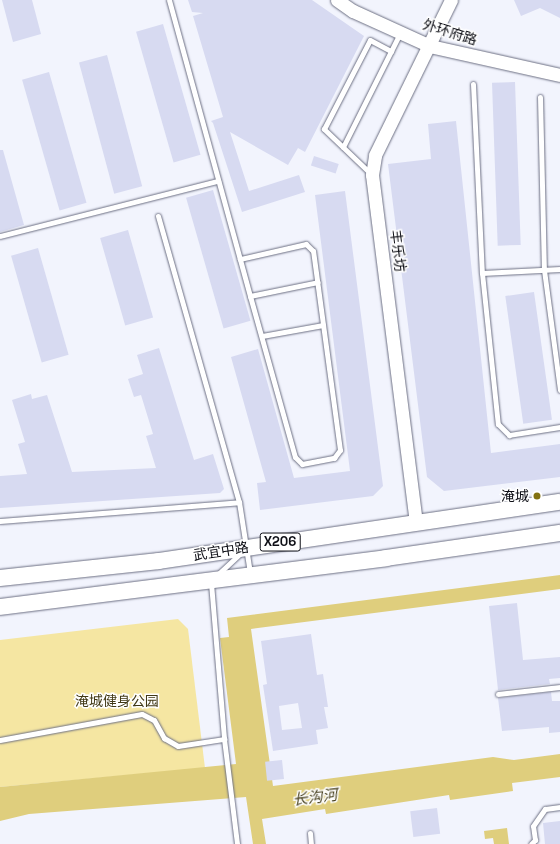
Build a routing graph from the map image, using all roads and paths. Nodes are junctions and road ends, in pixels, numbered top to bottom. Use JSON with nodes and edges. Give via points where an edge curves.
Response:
{"nodes":[{"id":1,"x":168,"y":0,"type":"edge"},
{"id":2,"x":337,"y":0,"type":"edge"},
{"id":3,"x":451,"y":0,"type":"edge"},
{"id":4,"x":400,"y":32,"type":"junction"},
{"id":5,"x":430,"y":46,"type":"junction"},
{"id":6,"x":391,"y":51,"type":"junction"},
{"id":7,"x":560,"y":76,"type":"edge"},
{"id":8,"x":473,"y":84,"type":"dead end"},
{"id":9,"x":540,"y":97,"type":"dead end"},
{"id":10,"x":343,"y":147,"type":"junction"},
{"id":11,"x":372,"y":175,"type":"junction"},
{"id":12,"x":218,"y":181,"type":"junction"},
{"id":13,"x":158,"y":216,"type":"dead end"},
{"id":14,"x":0,"y":236,"type":"edge"},
{"id":15,"x":240,"y":259,"type":"junction"},
{"id":16,"x":560,"y":269,"type":"edge"},
{"id":17,"x":544,"y":270,"type":"junction"},
{"id":18,"x":482,"y":273,"type":"junction"},
{"id":19,"x":318,"y":282,"type":"junction"},
{"id":20,"x":250,"y":296,"type":"junction"},
{"id":21,"x":323,"y":325,"type":"junction"},
{"id":22,"x":262,"y":336,"type":"junction"},
{"id":23,"x":560,"y":390,"type":"edge"},
{"id":24,"x":560,"y":427,"type":"edge"},
{"id":25,"x":239,"y":502,"type":"junction"},
{"id":26,"x":560,"y":502,"type":"edge"},
{"id":27,"x":0,"y":521,"type":"edge"},
{"id":28,"x":416,"y":523,"type":"junction"},
{"id":29,"x":560,"y":533,"type":"edge"},
{"id":30,"x":248,"y":546,"type":"junction"},
{"id":31,"x":251,"y":576,"type":"junction"},
{"id":32,"x":0,"y":578,"type":"edge"},
{"id":33,"x":211,"y":581,"type":"junction"},
{"id":34,"x":0,"y":607,"type":"edge"},
{"id":35,"x":560,"y":687,"type":"edge"},
{"id":36,"x":498,"y":694,"type":"dead end"},
{"id":37,"x":224,"y":739,"type":"junction"},
{"id":38,"x":0,"y":740,"type":"edge"},
{"id":39,"x":560,"y":807,"type":"edge"},
{"id":40,"x":310,"y":833,"type":"dead end"},
{"id":41,"x":237,"y":844,"type":"edge"},
{"id":42,"x":311,"y":844,"type":"edge"},
{"id":43,"x":531,"y":844,"type":"edge"}],
"edges":[{"from":1,"to":12,"type":"lane"},
{"from":2,"to":4,"type":"street","name":"外环府路","via":[[353,11]]},
{"from":3,"to":5,"type":"street","name":"丰乐坊"},
{"from":4,"to":5,"type":"street","name":"外环府路"},
{"from":4,"to":6,"type":"lane"},
{"from":5,"to":7,"type":"street","name":"外环府路"},
{"from":5,"to":11,"type":"street","name":"丰乐坊","via":[[375,155]]},
{"from":6,"to":10,"type":"lane"},
{"from":6,"to":10,"type":"lane","via":[[370,40],[324,129]]},
{"from":8,"to":18,"type":"lane"},
{"from":9,"to":17,"type":"lane"},
{"from":10,"to":11,"type":"lane"},
{"from":11,"to":28,"type":"street","name":"丰乐坊"},
{"from":12,"to":14,"type":"lane"},
{"from":12,"to":15,"type":"lane"},
{"from":13,"to":25,"type":"lane"},
{"from":15,"to":19,"type":"lane","via":[[306,244],[313,251]]},
{"from":15,"to":20,"type":"lane"},
{"from":16,"to":17,"type":"lane"},
{"from":17,"to":18,"type":"lane"},
{"from":17,"to":23,"type":"lane"},
{"from":18,"to":24,"type":"lane","via":[[498,424],[509,435]]},
{"from":19,"to":20,"type":"lane"},
{"from":19,"to":21,"type":"lane"},
{"from":20,"to":22,"type":"lane"},
{"from":21,"to":22,"type":"lane"},
{"from":21,"to":22,"type":"lane","via":[[340,450],[334,458],[302,464],[295,457]]},
{"from":25,"to":27,"type":"lane"},
{"from":25,"to":30,"type":"lane"},
{"from":26,"to":28,"type":"main road","name":"武宜中路","number":"X206"},
{"from":28,"to":30,"type":"main road","name":"武宜中路","number":"X206"},
{"from":29,"to":31,"type":"main road","name":"武宜中路","number":"X206"},
{"from":30,"to":31,"type":"lane"},
{"from":30,"to":32,"type":"main road","name":"武宜中路","number":"X206","via":[[159,561]]},
{"from":30,"to":33,"type":"lane"},
{"from":31,"to":33,"type":"main road","name":"武宜中路","number":"X206"},
{"from":33,"to":34,"type":"main road","name":"武宜中路","number":"X206"},
{"from":33,"to":37,"type":"lane"},
{"from":35,"to":36,"type":"lane"},
{"from":37,"to":38,"type":"lane","via":[[178,746],[164,738],[154,720],[142,714]]},
{"from":37,"to":41,"type":"lane","via":[[234,802],[232,814]]},
{"from":39,"to":43,"type":"lane","via":[[545,809],[533,826],[535,840]]},
{"from":40,"to":42,"type":"lane"}]}
